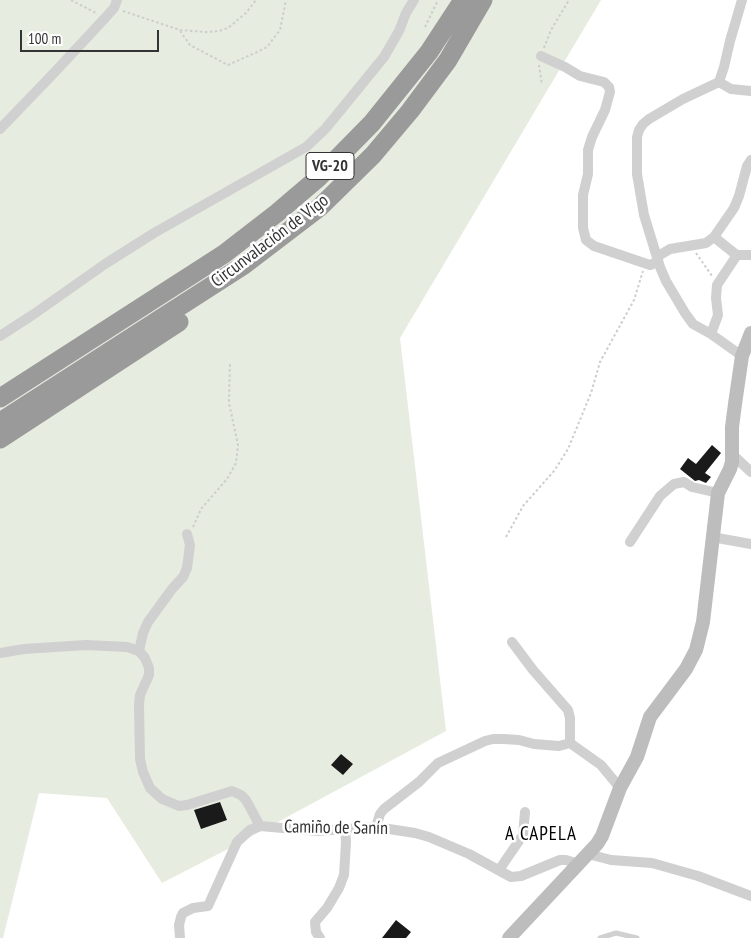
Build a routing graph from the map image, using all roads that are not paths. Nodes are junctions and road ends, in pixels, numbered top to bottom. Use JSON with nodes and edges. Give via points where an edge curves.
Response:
{"nodes":[{"id":1,"x":414,"y":0,"type":"edge"},
{"id":2,"x":463,"y":0,"type":"edge"},
{"id":3,"x":483,"y":0,"type":"edge"},
{"id":4,"x":742,"y":0,"type":"edge"},
{"id":5,"x":115,"y":4,"type":"edge"},
{"id":6,"x":541,"y":56,"type":"road end"},
{"id":7,"x":719,"y":82,"type":"junction"},
{"id":8,"x":751,"y":90,"type":"edge"},
{"id":9,"x":0,"y":128,"type":"edge"},
{"id":10,"x":751,"y":160,"type":"edge"},
{"id":11,"x":320,"y":207,"type":"junction"},
{"id":12,"x":714,"y":237,"type":"junction"},
{"id":13,"x":737,"y":255,"type":"junction"},
{"id":14,"x":751,"y":255,"type":"edge"},
{"id":15,"x":658,"y":259,"type":"junction"},
{"id":16,"x":751,"y":333,"type":"edge"},
{"id":17,"x":711,"y":334,"type":"junction"},
{"id":18,"x":0,"y":336,"type":"edge"},
{"id":19,"x":742,"y":356,"type":"junction"},
{"id":20,"x":28,"y":380,"type":"junction"},
{"id":21,"x":0,"y":389,"type":"edge"},
{"id":22,"x":0,"y":398,"type":"edge"},
{"id":23,"x":0,"y":422,"type":"edge"},
{"id":24,"x":0,"y":439,"type":"edge"},
{"id":25,"x":733,"y":456,"type":"junction"},
{"id":26,"x":751,"y":472,"type":"edge"},
{"id":27,"x":718,"y":493,"type":"junction"},
{"id":28,"x":187,"y":534,"type":"road end"},
{"id":29,"x":712,"y":538,"type":"junction"},
{"id":30,"x":630,"y":542,"type":"dead end"},
{"id":31,"x":751,"y":544,"type":"edge"},
{"id":32,"x":512,"y":642,"type":"dead end"},
{"id":33,"x":139,"y":651,"type":"junction"},
{"id":34,"x":0,"y":653,"type":"edge"},
{"id":35,"x":570,"y":743,"type":"junction"},
{"id":36,"x":620,"y":788,"type":"junction"},
{"id":37,"x":526,"y":812,"type":"dead end"},
{"id":38,"x":260,"y":826,"type":"junction"},
{"id":39,"x":376,"y":827,"type":"junction"},
{"id":40,"x":346,"y":829,"type":"junction"},
{"id":41,"x":584,"y":859,"type":"junction"},
{"id":42,"x":499,"y":870,"type":"junction"},
{"id":43,"x":751,"y":896,"type":"edge"},
{"id":44,"x":180,"y":938,"type":"edge"},
{"id":45,"x":320,"y":938,"type":"edge"},
{"id":46,"x":509,"y":938,"type":"edge"},
{"id":47,"x":600,"y":938,"type":"edge"},
{"id":48,"x":638,"y":938,"type":"edge"}],
"edges":[{"from":1,"to":18,"type":"street","via":[[384,57],[311,142],[137,243]]},
{"from":2,"to":20,"type":"highway","name":"Circunvalación de Vigo","number":"VG-20","via":[[429,52],[372,123],[310,185],[224,254]]},
{"from":3,"to":11,"type":"highway","name":"Circunvalación de Vigo","number":"VG-20","via":[[448,60],[410,111],[373,155]]},
{"from":4,"to":7,"type":"street"},
{"from":5,"to":9,"type":"street"},
{"from":6,"to":15,"type":"street","via":[[580,76],[604,82],[610,92],[588,150],[588,174],[583,195],[586,240],[645,265],[652,265]]},
{"from":7,"to":8,"type":"street","via":[[732,89]]},
{"from":7,"to":15,"type":"street","via":[[656,114],[639,130],[637,174],[642,205]]},
{"from":10,"to":12,"type":"street","via":[[740,196]]},
{"from":11,"to":23,"type":"highway","name":"Circunvalación de Vigo","number":"VG-20","via":[[244,265]]},
{"from":11,"to":24,"type":"highway","via":[[298,234],[222,293]]},
{"from":12,"to":13,"type":"street"},
{"from":12,"to":15,"type":"street","via":[[706,243],[666,251]]},
{"from":13,"to":14,"type":"street"},
{"from":13,"to":17,"type":"street","via":[[717,284],[718,315]]},
{"from":15,"to":17,"type":"street","via":[[662,272],[690,319]]},
{"from":16,"to":19,"type":"street"},
{"from":17,"to":19,"type":"street"},
{"from":19,"to":25,"type":"street","via":[[732,426]]},
{"from":20,"to":21,"type":"highway"},
{"from":20,"to":22,"type":"highway","name":"Circunvalación de Vigo","number":"VG-20"},
{"from":25,"to":26,"type":"street"},
{"from":25,"to":27,"type":"street"},
{"from":27,"to":29,"type":"street"},
{"from":27,"to":30,"type":"street","via":[[684,482],[674,484],[660,496]]},
{"from":28,"to":33,"type":"street","via":[[190,545],[187,568],[148,622]]},
{"from":29,"to":31,"type":"street"},
{"from":29,"to":36,"type":"street","via":[[703,622],[696,650],[650,718],[637,757]]},
{"from":32,"to":35,"type":"street","via":[[568,710]]},
{"from":33,"to":34,"type":"street","via":[[127,647],[86,645]]},
{"from":33,"to":38,"type":"street","name":"Camiño de Sanín","via":[[149,668],[139,705],[140,759],[150,788],[162,800],[179,806],[232,791],[246,800]]},
{"from":35,"to":36,"type":"street","via":[[601,765]]},
{"from":35,"to":39,"type":"street","via":[[559,746],[493,739],[461,751],[438,763],[390,803],[380,814]]},
{"from":36,"to":41,"type":"street","via":[[602,836]]},
{"from":37,"to":42,"type":"street","via":[[523,835]]},
{"from":38,"to":40,"type":"street","name":"Camiño de Sanín"},
{"from":38,"to":44,"type":"street","name":"Camiño de Sanín","via":[[237,842],[208,906],[193,908],[181,917]]},
{"from":39,"to":40,"type":"street","name":"Camiño de Sanín"},
{"from":39,"to":42,"type":"street","name":"Camiño de Sanín","via":[[422,834]]},
{"from":40,"to":45,"type":"street","via":[[344,875],[327,908],[315,922]]},
{"from":41,"to":42,"type":"street","name":"Camiño de Sanín","via":[[560,860],[516,877]]},
{"from":41,"to":43,"type":"street","name":"Camiño de Sanín","via":[[652,863]]},
{"from":41,"to":46,"type":"street"},
{"from":47,"to":48,"type":"lane","via":[[616,933]]}]}
